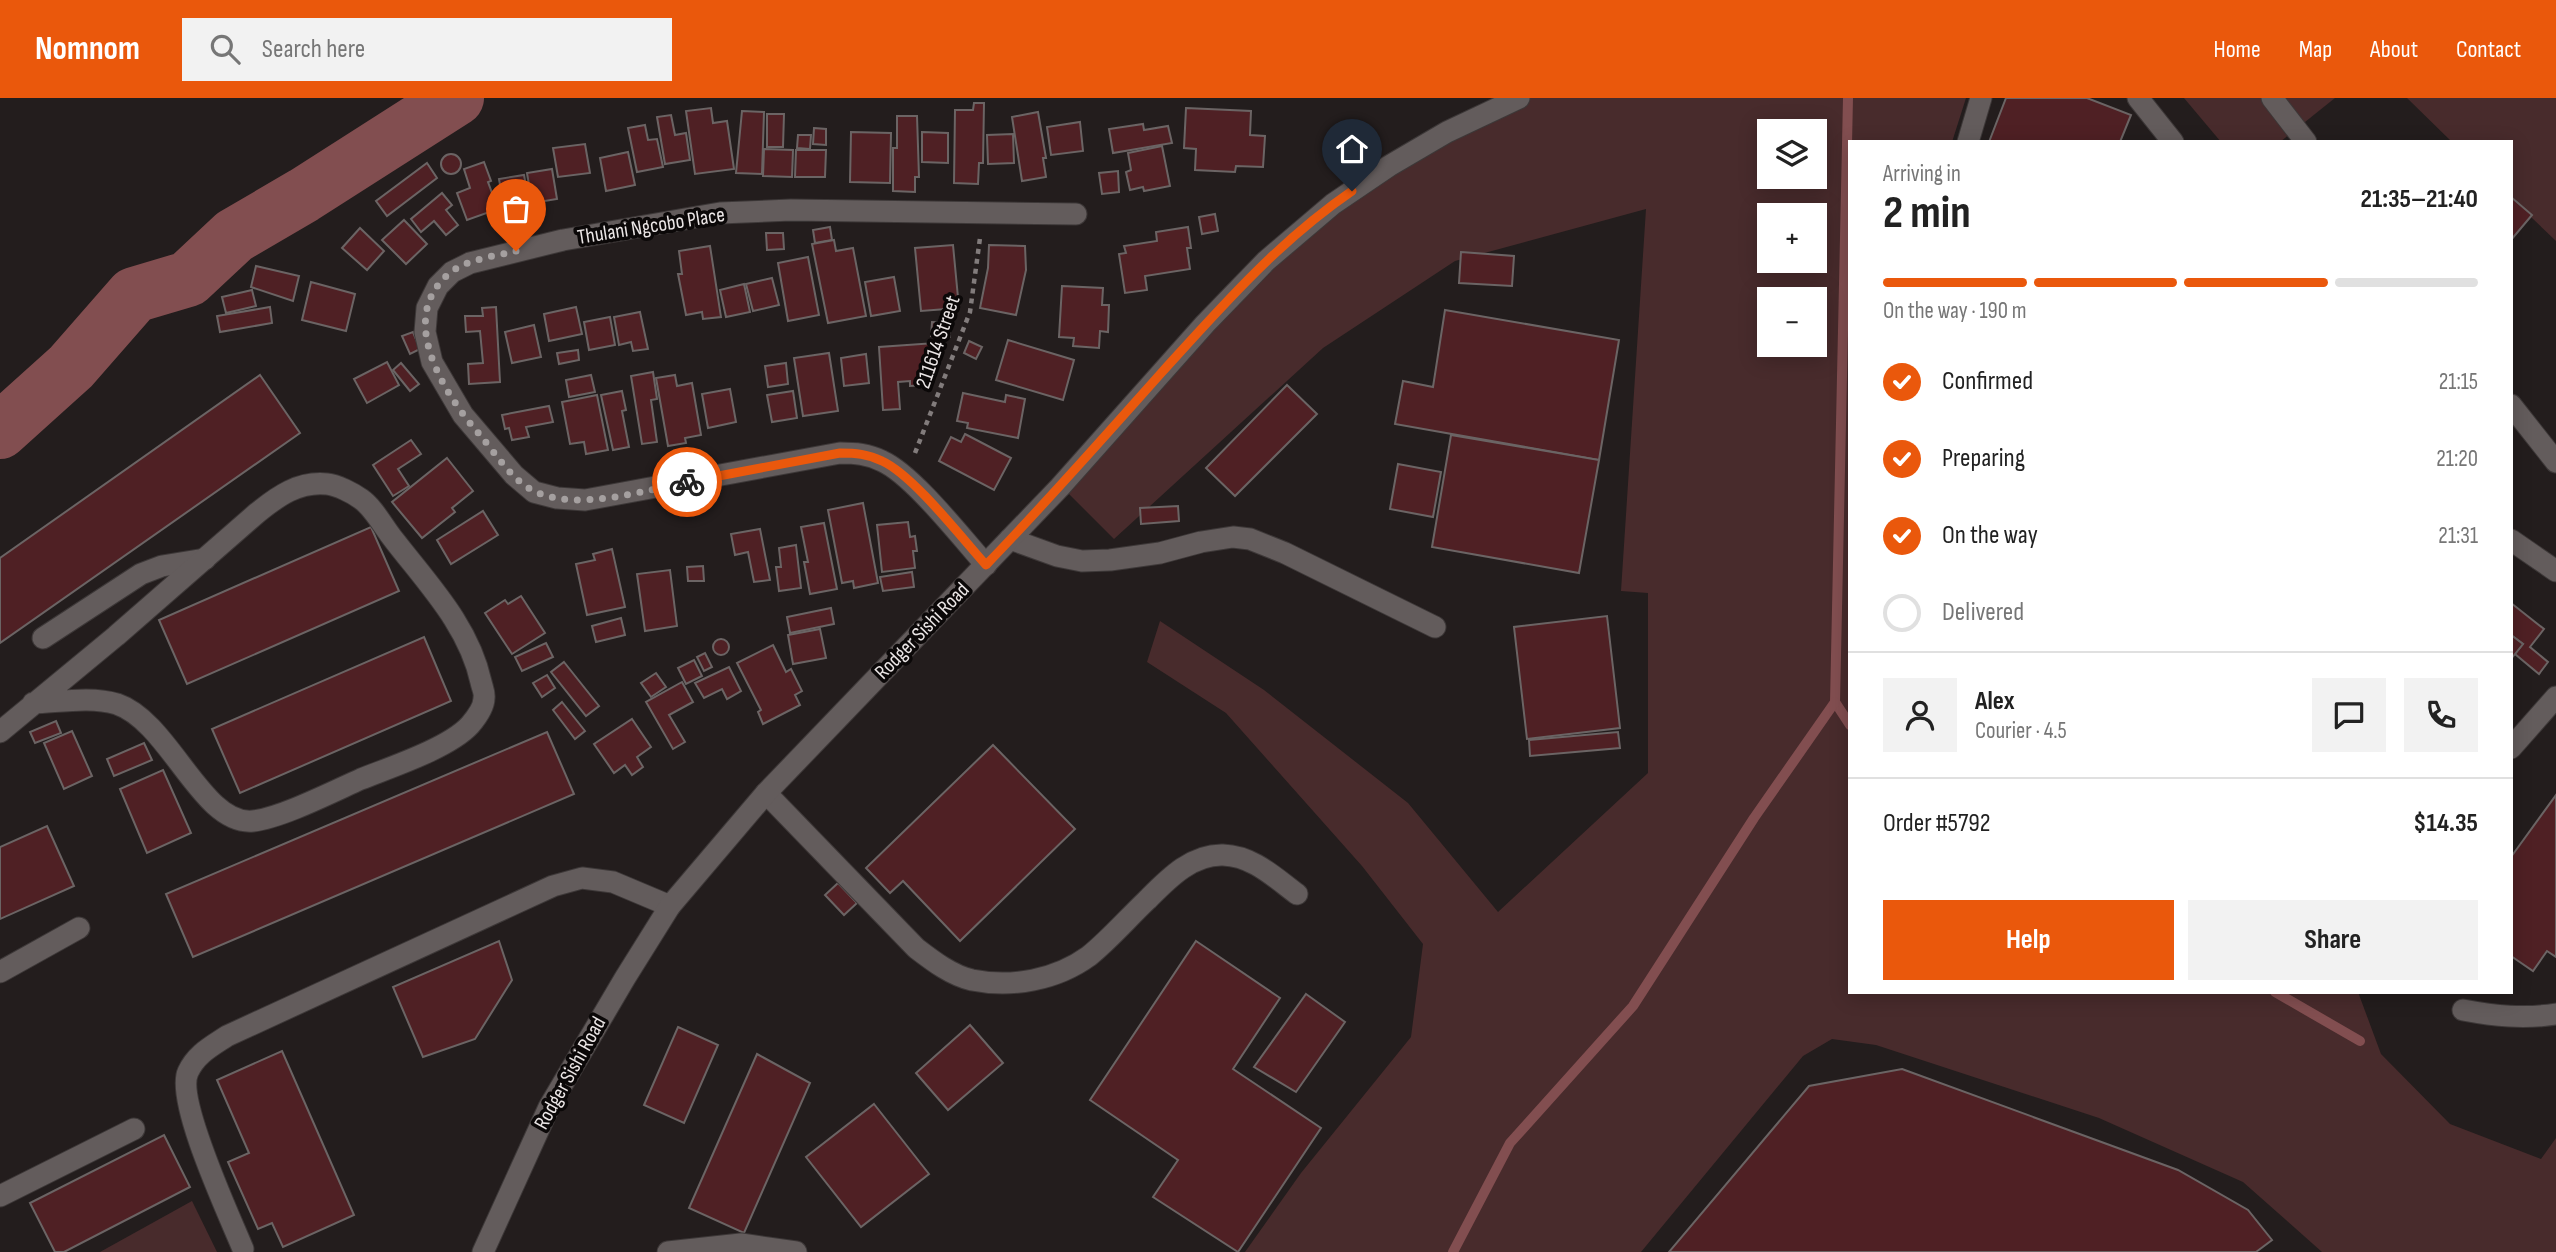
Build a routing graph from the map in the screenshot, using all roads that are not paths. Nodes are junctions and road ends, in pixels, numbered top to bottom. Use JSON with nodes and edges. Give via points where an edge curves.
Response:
{"nodes":[{"id":1,"x":1519,"y":98,"type":"edge"},
{"id":2,"x":1981,"y":98,"type":"edge"},
{"id":3,"x":2138,"y":98,"type":"edge"},
{"id":4,"x":2272,"y":98,"type":"edge"},
{"id":5,"x":1969,"y":140,"type":"edge"},
{"id":6,"x":2171,"y":140,"type":"edge"},
{"id":7,"x":2304,"y":140,"type":"edge"},
{"id":8,"x":1076,"y":214,"type":"dead end"},
{"id":9,"x":2513,"y":408,"type":"edge"},
{"id":10,"x":2556,"y":462,"type":"edge"},
{"id":11,"x":1010,"y":539,"type":"junction"},
{"id":12,"x":2513,"y":541,"type":"edge"},
{"id":13,"x":205,"y":559,"type":"junction"},
{"id":14,"x":986,"y":565,"type":"junction"},
{"id":15,"x":2556,"y":571,"type":"edge"},
{"id":16,"x":1435,"y":628,"type":"dead end"},
{"id":17,"x":43,"y":638,"type":"dead end"},
{"id":18,"x":2556,"y":697,"type":"edge"},
{"id":19,"x":33,"y":704,"type":"junction"},
{"id":20,"x":2,"y":730,"type":"edge"},
{"id":21,"x":2513,"y":746,"type":"edge"},
{"id":22,"x":766,"y":793,"type":"junction"},
{"id":23,"x":1297,"y":894,"type":"dead end"},
{"id":24,"x":670,"y":906,"type":"junction"},
{"id":25,"x":79,"y":928,"type":"dead end"},
{"id":26,"x":0,"y":972,"type":"edge"},
{"id":27,"x":2463,"y":1010,"type":"dead end"},
{"id":28,"x":2556,"y":1014,"type":"edge"},
{"id":29,"x":134,"y":1129,"type":"dead end"},
{"id":30,"x":0,"y":1196,"type":"edge"},
{"id":31,"x":243,"y":1249,"type":"dead end"},
{"id":32,"x":484,"y":1252,"type":"edge"},
{"id":33,"x":668,"y":1252,"type":"edge"},
{"id":34,"x":796,"y":1252,"type":"edge"}],
"edges":[{"from":1,"to":11,"type":"street","name":"Rodger Sishi Road","via":[[1389,166],[1299,232],[1205,324]]},
{"from":2,"to":5,"type":"street"},
{"from":3,"to":6,"type":"street"},
{"from":4,"to":7,"type":"street"},
{"from":8,"to":14,"type":"street","name":"Thulani Ngcobo Place","via":[[720,213],[563,240],[470,263],[438,286],[427,308],[425,332],[432,362],[463,415],[534,492],[585,500],[840,453],[861,453],[906,477]]},
{"from":9,"to":10,"type":"street"},
{"from":11,"to":14,"type":"street","name":"Rodger Sishi Road"},
{"from":11,"to":16,"type":"street","via":[[1082,561],[1160,554],[1233,537],[1250,539]]},
{"from":12,"to":15,"type":"street"},
{"from":13,"to":17,"type":"street","via":[[141,574]]},
{"from":13,"to":19,"type":"street"},
{"from":13,"to":19,"type":"street","via":[[280,495],[307,484],[330,484],[362,499],[460,626],[477,663],[484,697],[481,710],[468,727],[433,750],[254,821],[223,813],[146,721],[118,705],[89,700]]},
{"from":14,"to":22,"type":"street","name":"Rodger Sishi Road"},
{"from":18,"to":21,"type":"street"},
{"from":19,"to":20,"type":"street"},
{"from":22,"to":23,"type":"street","via":[[916,948],[942,968],[970,980],[1010,984],[1048,978],[1088,956],[1175,872],[1194,862],[1221,855],[1250,860]]},
{"from":22,"to":24,"type":"street","name":"Rodger Sishi Road"},
{"from":24,"to":31,"type":"street","via":[[613,882],[582,878],[553,886],[227,1036],[202,1052],[187,1073],[186,1095],[210,1170]]},
{"from":24,"to":32,"type":"street","name":"Rodger Sishi Road","via":[[549,1107]]},
{"from":25,"to":26,"type":"street"},
{"from":27,"to":28,"type":"street","via":[[2506,1017]]},
{"from":29,"to":30,"type":"street"},
{"from":33,"to":34,"type":"street","via":[[741,1244]]}]}
